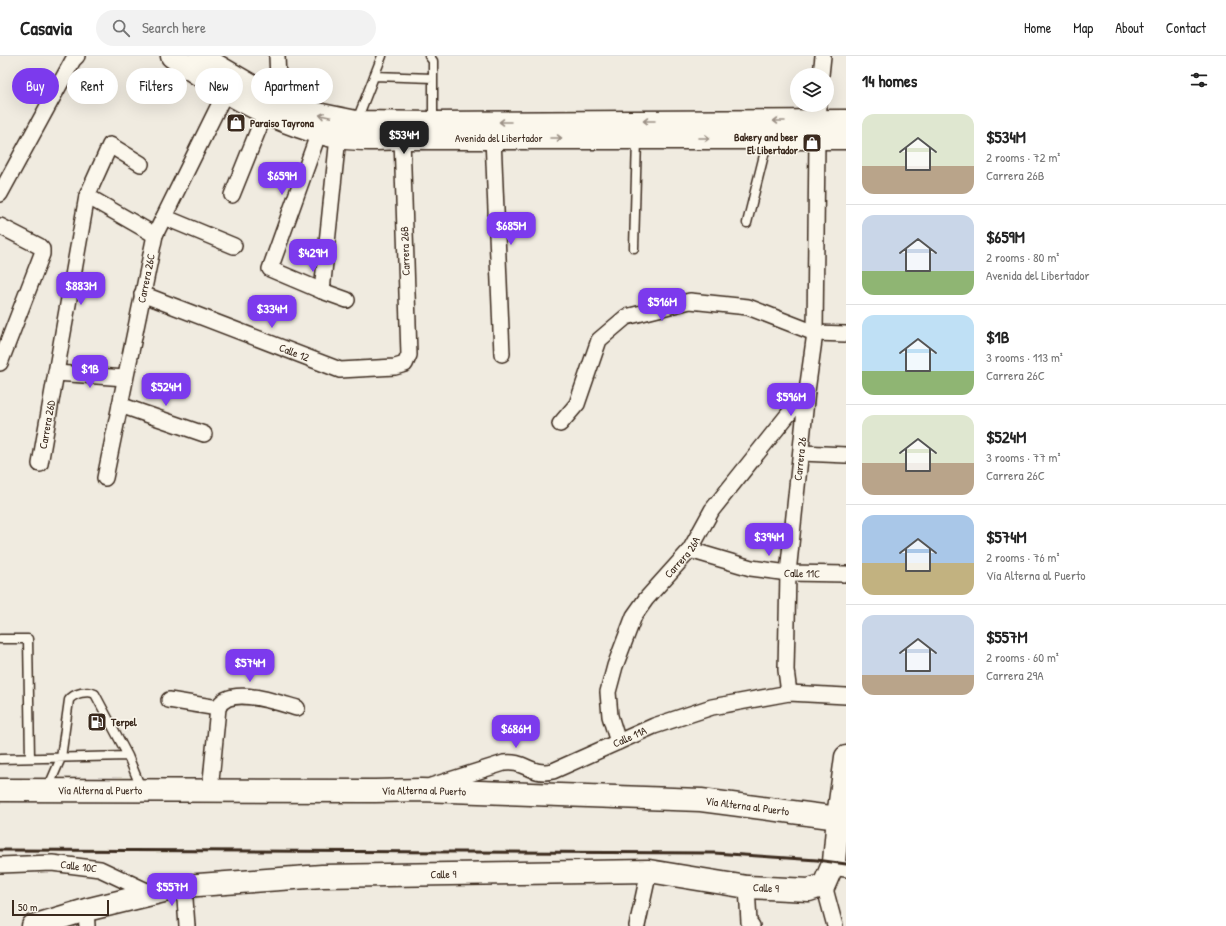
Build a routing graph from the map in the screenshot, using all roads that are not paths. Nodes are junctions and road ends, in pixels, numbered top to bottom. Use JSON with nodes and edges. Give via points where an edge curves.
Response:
{"nodes":[{"id":1,"x":77,"y":56,"type":"edge"},
{"id":2,"x":172,"y":56,"type":"edge"},
{"id":3,"x":276,"y":56,"type":"edge"},
{"id":4,"x":382,"y":56,"type":"edge"},
{"id":5,"x":429,"y":56,"type":"edge"},
{"id":6,"x":823,"y":56,"type":"edge"},
{"id":7,"x":202,"y":58,"type":"edge"},
{"id":8,"x":822,"y":68,"type":"edge"},
{"id":9,"x":195,"y":73,"type":"edge"},
{"id":10,"x":374,"y":76,"type":"junction"},
{"id":11,"x":434,"y":78,"type":"junction"},
{"id":12,"x":243,"y":98,"type":"edge"},
{"id":13,"x":220,"y":104,"type":"edge"},
{"id":14,"x":269,"y":106,"type":"junction"},
{"id":15,"x":846,"y":120,"type":"edge"},
{"id":16,"x":818,"y":121,"type":"edge"},
{"id":17,"x":356,"y":122,"type":"junction"},
{"id":18,"x":433,"y":123,"type":"junction"},
{"id":19,"x":329,"y":134,"type":"junction"},
{"id":20,"x":402,"y":138,"type":"junction"},
{"id":21,"x":493,"y":138,"type":"junction"},
{"id":22,"x":637,"y":138,"type":"junction"},
{"id":23,"x":769,"y":138,"type":"junction"},
{"id":24,"x":846,"y":138,"type":"edge"},
{"id":25,"x":141,"y":164,"type":"dead end"},
{"id":26,"x":0,"y":194,"type":"edge"},
{"id":27,"x":232,"y":195,"type":"dead end"},
{"id":28,"x":87,"y":196,"type":"junction"},
{"id":29,"x":164,"y":217,"type":"junction"},
{"id":30,"x":747,"y":223,"type":"dead end"},
{"id":31,"x":0,"y":226,"type":"edge"},
{"id":32,"x":155,"y":235,"type":"junction"},
{"id":33,"x":234,"y":246,"type":"dead end"},
{"id":34,"x":634,"y":248,"type":"dead end"},
{"id":35,"x":322,"y":291,"type":"junction"},
{"id":36,"x":142,"y":294,"type":"junction"},
{"id":37,"x":347,"y":300,"type":"dead end"},
{"id":38,"x":815,"y":332,"type":"junction"},
{"id":39,"x":846,"y":334,"type":"edge"},
{"id":40,"x":502,"y":354,"type":"dead end"},
{"id":41,"x":0,"y":363,"type":"edge"},
{"id":42,"x":405,"y":364,"type":"joint"},
{"id":43,"x":56,"y":373,"type":"junction"},
{"id":44,"x":125,"y":378,"type":"junction"},
{"id":45,"x":806,"y":391,"type":"junction"},
{"id":46,"x":120,"y":405,"type":"junction"},
{"id":47,"x":560,"y":424,"type":"dead end"},
{"id":48,"x":204,"y":434,"type":"dead end"},
{"id":49,"x":801,"y":453,"type":"junction"},
{"id":50,"x":846,"y":455,"type":"edge"},
{"id":51,"x":40,"y":464,"type":"dead end"},
{"id":52,"x":105,"y":478,"type":"dead end"},
{"id":53,"x":690,"y":550,"type":"junction"},
{"id":54,"x":788,"y":573,"type":"junction"},
{"id":55,"x":846,"y":574,"type":"edge"},
{"id":56,"x":0,"y":639,"type":"edge"},
{"id":57,"x":789,"y":693,"type":"junction"},
{"id":58,"x":846,"y":696,"type":"edge"},
{"id":59,"x":169,"y":700,"type":"dead end"},
{"id":60,"x":218,"y":708,"type":"junction"},
{"id":61,"x":298,"y":708,"type":"dead end"},
{"id":62,"x":618,"y":742,"type":"junction"},
{"id":63,"x":128,"y":756,"type":"junction"},
{"id":64,"x":846,"y":757,"type":"edge"},
{"id":65,"x":30,"y":758,"type":"junction"},
{"id":66,"x":61,"y":758,"type":"junction"},
{"id":67,"x":0,"y":759,"type":"edge"},
{"id":68,"x":0,"y":790,"type":"edge"},
{"id":69,"x":47,"y":790,"type":"junction"},
{"id":70,"x":421,"y":790,"type":"junction"},
{"id":71,"x":142,"y":791,"type":"junction"},
{"id":72,"x":210,"y":791,"type":"junction"},
{"id":73,"x":842,"y":818,"type":"edge"},
{"id":74,"x":0,"y":865,"type":"edge"},
{"id":75,"x":649,"y":871,"type":"junction"},
{"id":76,"x":834,"y":874,"type":"edge"},
{"id":77,"x":184,"y":886,"type":"junction"},
{"id":78,"x":746,"y":886,"type":"junction"},
{"id":79,"x":152,"y":894,"type":"junction"},
{"id":80,"x":87,"y":918,"type":"edge"},
{"id":81,"x":33,"y":926,"type":"edge"},
{"id":82,"x":187,"y":926,"type":"edge"},
{"id":83,"x":637,"y":926,"type":"edge"},
{"id":84,"x":752,"y":926,"type":"edge"},
{"id":85,"x":835,"y":926,"type":"edge"}],
"edges":[{"from":1,"to":26,"type":"street"},
{"from":2,"to":9,"type":"main road","name":"Avenida del Libertador"},
{"from":3,"to":14,"type":"street","via":[[278,79]]},
{"from":4,"to":10,"type":"lane"},
{"from":5,"to":11,"type":"lane","via":[[433,61]]},
{"from":6,"to":8,"type":"street"},
{"from":7,"to":14,"type":"main road","name":"Avenida del Libertador"},
{"from":10,"to":11,"type":"lane"},
{"from":10,"to":17,"type":"lane"},
{"from":11,"to":18,"type":"lane"},
{"from":12,"to":14,"type":"main road","name":"Avenida del Libertador"},
{"from":13,"to":29,"type":"street","name":"Carrera 26C"},
{"from":17,"to":14,"type":"main road","name":"Avenida del Libertador","one_way":true},
{"from":14,"to":19,"type":"main road","name":"Avenida del Libertador","via":[[307,129]]},
{"from":14,"to":27,"type":"street"},
{"from":15,"to":16,"type":"main road","name":"Avenida del Libertador"},
{"from":16,"to":18,"type":"main road","name":"Avenida del Libertador","one_way":true},
{"from":16,"to":23,"type":"main road","name":"Avenida del Libertador"},
{"from":16,"to":24,"type":"main road","name":"Avenida del Libertador"},
{"from":16,"to":38,"type":"street","name":"Carrera 26"},
{"from":17,"to":18,"type":"main road","name":"Avenida del Libertador"},
{"from":19,"to":20,"type":"main road","name":"Avenida del Libertador","via":[[369,140]]},
{"from":19,"to":35,"type":"street"},
{"from":19,"to":35,"type":"street","via":[[270,268]]},
{"from":20,"to":21,"type":"main road","name":"Avenida del Libertador"},
{"from":20,"to":42,"type":"street","name":"Carrera 26B","via":[[409,355]]},
{"from":21,"to":22,"type":"main road","name":"Avenida del Libertador","one_way":true},
{"from":21,"to":40,"type":"street"},
{"from":22,"to":23,"type":"main road","name":"Avenida del Libertador","one_way":true},
{"from":22,"to":34,"type":"lane"},
{"from":23,"to":30,"type":"lane"},
{"from":25,"to":28,"type":"street","name":"Carrera 26D","via":[[110,145]]},
{"from":28,"to":32,"type":"street"},
{"from":28,"to":43,"type":"street","name":"Carrera 26D"},
{"from":29,"to":32,"type":"street","name":"Carrera 26C"},
{"from":29,"to":33,"type":"street"},
{"from":31,"to":41,"type":"street","via":[[39,246],[42,254]]},
{"from":32,"to":36,"type":"street","name":"Carrera 26C"},
{"from":35,"to":37,"type":"street"},
{"from":36,"to":42,"type":"street","name":"Calle 12","via":[[340,370],[395,367]]},
{"from":36,"to":44,"type":"street","name":"Carrera 26C"},
{"from":38,"to":39,"type":"street"},
{"from":38,"to":45,"type":"street","name":"Carrera 26"},
{"from":38,"to":47,"type":"street","via":[[748,307],[690,301],[626,317],[599,340],[577,404]]},
{"from":43,"to":44,"type":"street"},
{"from":43,"to":51,"type":"street","name":"Carrera 26D"},
{"from":44,"to":46,"type":"street","name":"Carrera 26C"},
{"from":45,"to":49,"type":"street","name":"Carrera 26"},
{"from":45,"to":53,"type":"street","name":"Carrera 26A","via":[[712,510]]},
{"from":46,"to":48,"type":"street"},
{"from":46,"to":52,"type":"street","name":"Carrera 26C"},
{"from":49,"to":50,"type":"street"},
{"from":49,"to":54,"type":"street","name":"Carrera 26"},
{"from":53,"to":54,"type":"street","name":"Calle 11C","via":[[751,568]]},
{"from":53,"to":62,"type":"street","name":"Carrera 26A","via":[[634,616],[615,666],[608,692],[610,716]]},
{"from":54,"to":55,"type":"street","name":"Calle 11C"},
{"from":54,"to":57,"type":"street","name":"Carrera 26","via":[[786,670]]},
{"from":56,"to":65,"type":"lane","via":[[28,639]]},
{"from":57,"to":58,"type":"street","name":"Calle 11A"},
{"from":57,"to":62,"type":"street","name":"Calle 11A","via":[[712,707],[654,726]]},
{"from":59,"to":60,"type":"street"},
{"from":60,"to":61,"type":"street","via":[[226,699],[247,696]]},
{"from":60,"to":72,"type":"street"},
{"from":62,"to":70,"type":"street","name":"Calle 11A","via":[[553,771],[535,772],[517,763],[504,763]]},
{"from":63,"to":66,"type":"lane"},
{"from":63,"to":66,"type":"lane","via":[[95,694],[91,692],[74,695],[69,700]]},
{"from":63,"to":71,"type":"lane"},
{"from":64,"to":73,"type":"main road"},
{"from":65,"to":66,"type":"lane"},
{"from":65,"to":67,"type":"lane"},
{"from":66,"to":69,"type":"lane"},
{"from":68,"to":69,"type":"main road","name":"Vía Alterna al Puerto"},
{"from":69,"to":71,"type":"main road","name":"Vía Alterna al Puerto"},
{"from":70,"to":72,"type":"main road","name":"Vía Alterna al Puerto"},
{"from":70,"to":73,"type":"main road","name":"Vía Alterna al Puerto","via":[[702,800]]},
{"from":71,"to":72,"type":"main road","name":"Vía Alterna al Puerto"},
{"from":73,"to":76,"type":"main road"},
{"from":74,"to":79,"type":"street","name":"Calle 10C","via":[[52,863],[100,869]]},
{"from":75,"to":77,"type":"main road","name":"Calle 9","via":[[322,876]]},
{"from":75,"to":78,"type":"main road","name":"Calle 9"},
{"from":75,"to":83,"type":"street"},
{"from":76,"to":78,"type":"main road","name":"Calle 9","via":[[809,890]]},
{"from":76,"to":85,"type":"street"},
{"from":77,"to":79,"type":"main road","name":"Calle 9"},
{"from":77,"to":82,"type":"street"},
{"from":78,"to":84,"type":"street","via":[[749,922]]},
{"from":79,"to":80,"type":"main road","name":"Calle 9"},
{"from":80,"to":81,"type":"main road","name":"Calle 9"}]}
